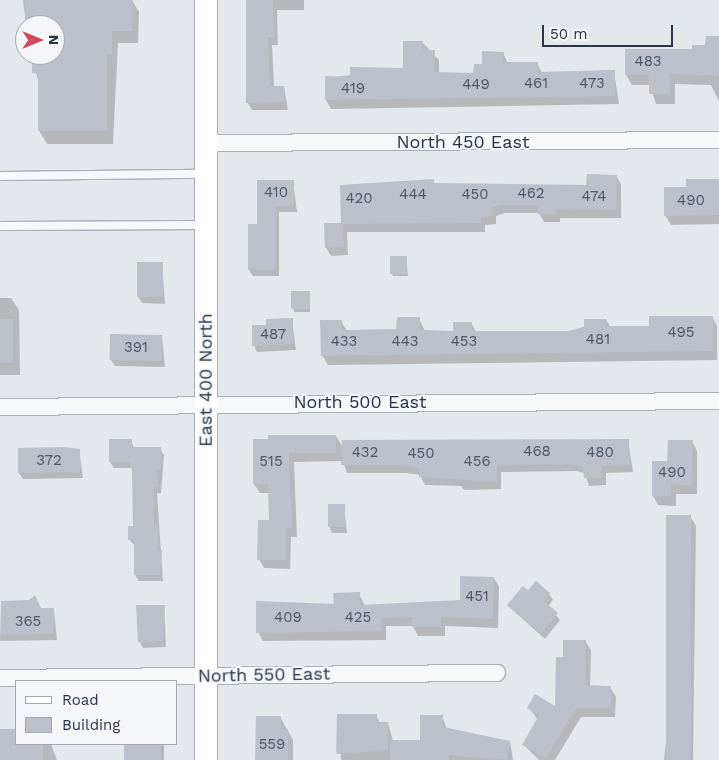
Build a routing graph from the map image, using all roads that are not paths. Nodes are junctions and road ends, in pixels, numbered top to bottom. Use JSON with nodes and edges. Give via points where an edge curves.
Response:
{"nodes":[{"id":1,"x":206,"y":0,"type":"edge"},
{"id":2,"x":719,"y":140,"type":"edge"},
{"id":3,"x":208,"y":143,"type":"junction"},
{"id":4,"x":207,"y":174,"type":"junction"},
{"id":5,"x":0,"y":176,"type":"edge"},
{"id":6,"x":0,"y":226,"type":"edge"},
{"id":7,"x":207,"y":226,"type":"junction"},
{"id":8,"x":719,"y":401,"type":"edge"},
{"id":9,"x":206,"y":403,"type":"junction"},
{"id":10,"x":0,"y":407,"type":"edge"},
{"id":11,"x":497,"y":673,"type":"dead end"},
{"id":12,"x":206,"y":676,"type":"junction"},
{"id":13,"x":0,"y":678,"type":"edge"},
{"id":14,"x":206,"y":760,"type":"edge"}],
"edges":[{"from":1,"to":3,"type":"main road","name":"East 400 North"},
{"from":2,"to":3,"type":"street","name":"North 450 East"},
{"from":3,"to":4,"type":"main road","name":"East 400 North"},
{"from":4,"to":5,"type":"lane"},
{"from":4,"to":7,"type":"main road","name":"East 400 North"},
{"from":6,"to":7,"type":"lane"},
{"from":7,"to":9,"type":"main road","name":"East 400 North"},
{"from":8,"to":9,"type":"street","name":"North 500 East"},
{"from":9,"to":10,"type":"street","name":"North 500 East"},
{"from":9,"to":12,"type":"main road","name":"East 400 North"},
{"from":11,"to":12,"type":"street","name":"North 550 East"},
{"from":12,"to":13,"type":"street","name":"North 550 East"},
{"from":12,"to":14,"type":"main road","name":"East 400 North"}]}
